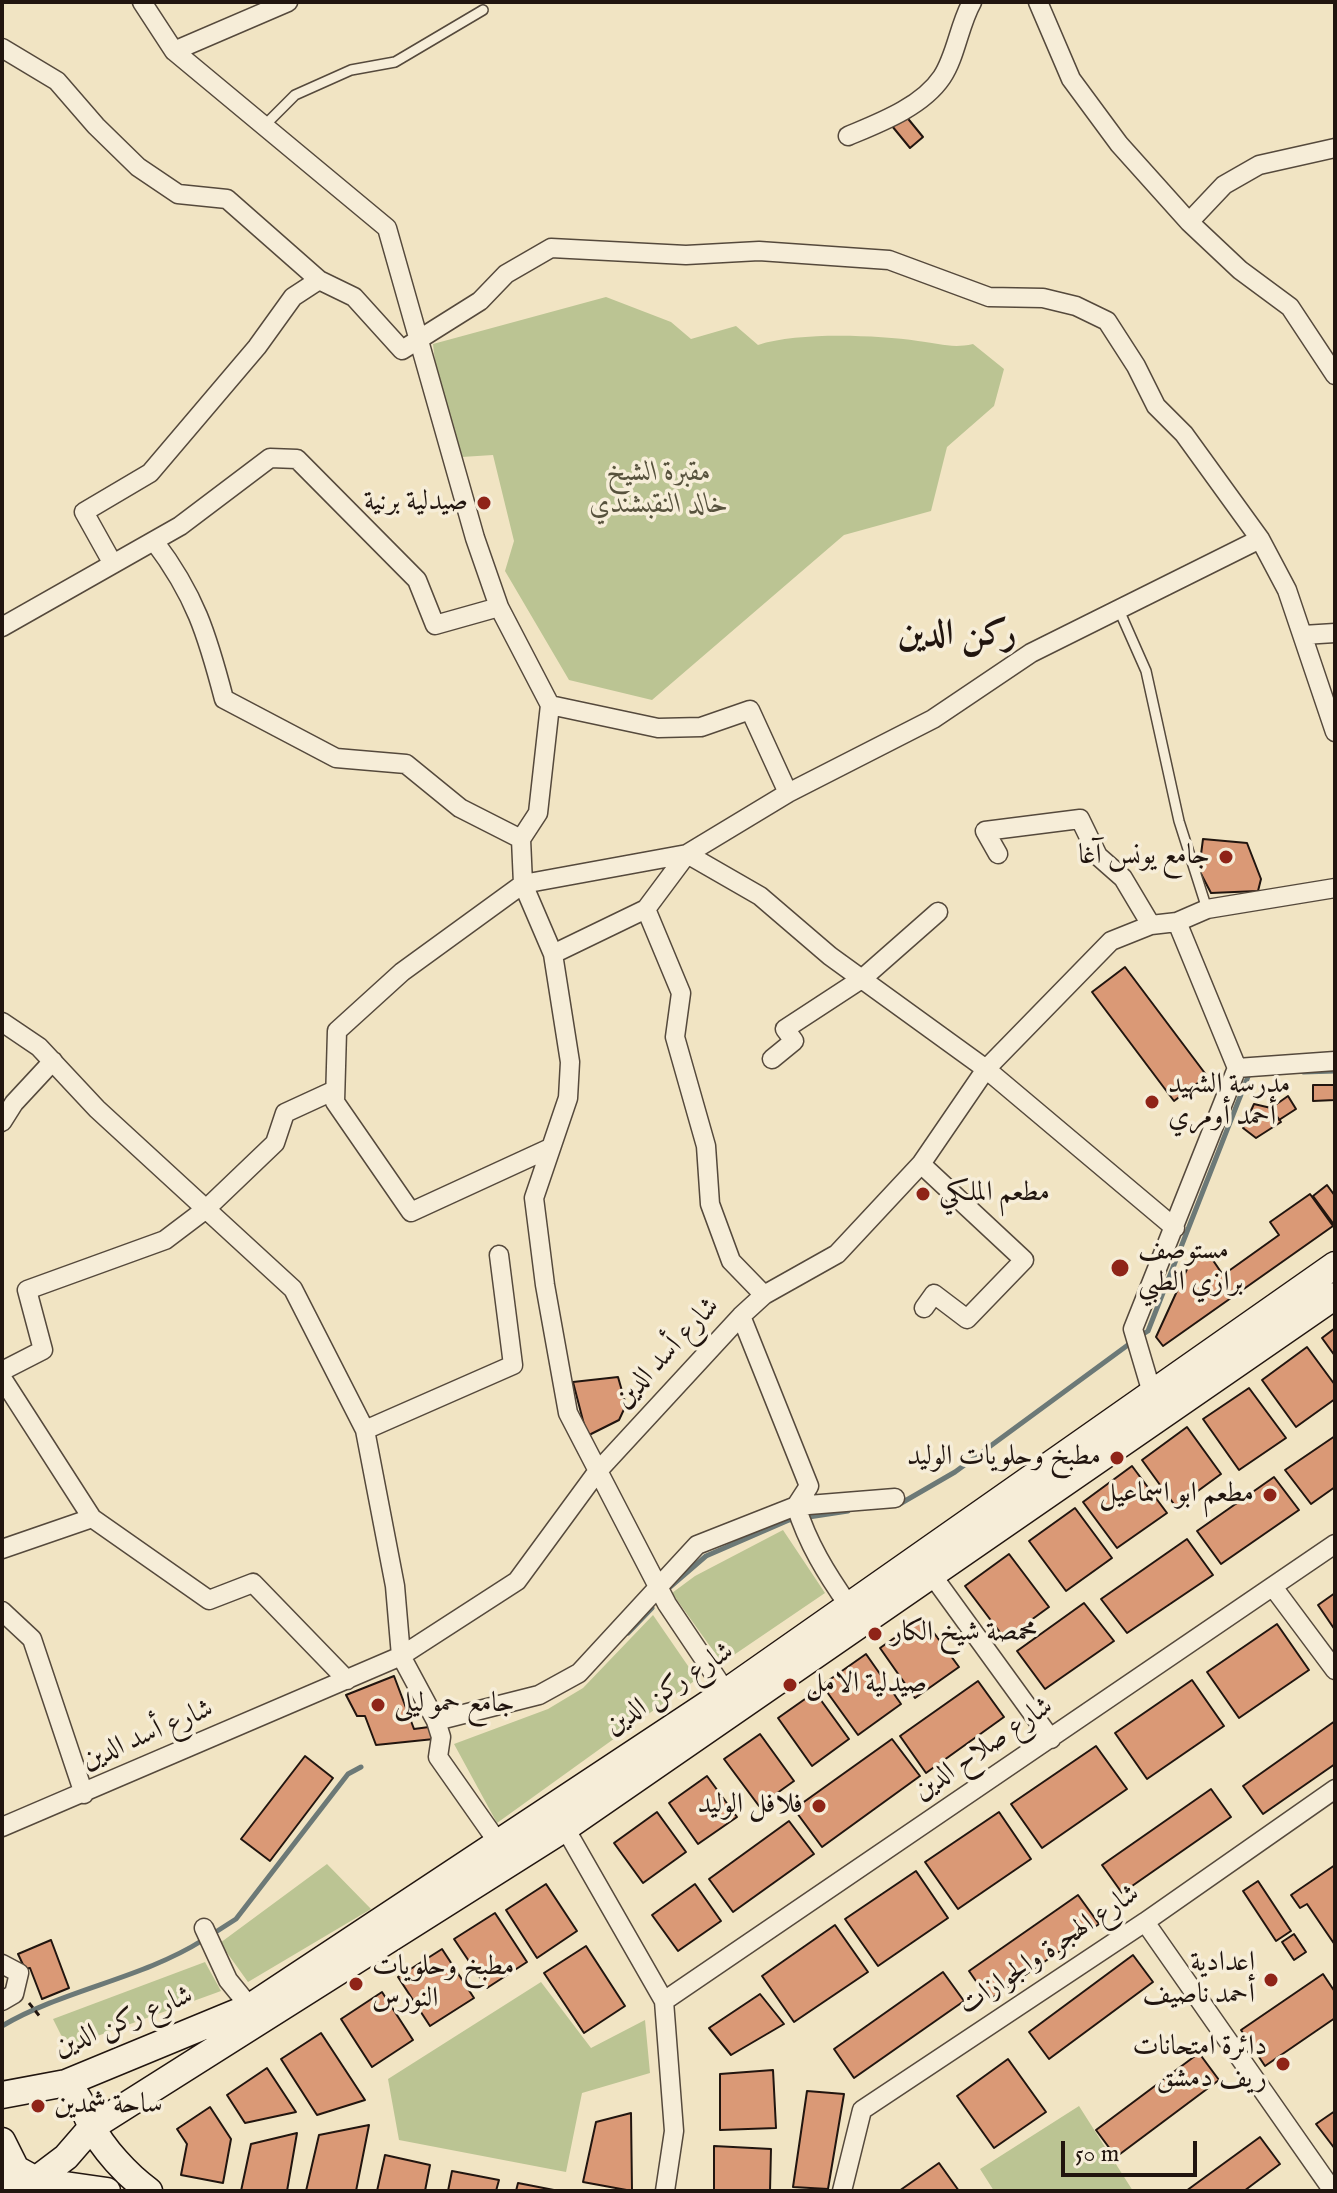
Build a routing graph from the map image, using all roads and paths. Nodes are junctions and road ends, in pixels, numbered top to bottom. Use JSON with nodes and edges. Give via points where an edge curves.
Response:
{"nodes":[{"id":1,"x":142,"y":2,"type":"edge"},
{"id":2,"x":288,"y":2,"type":"edge"},
{"id":3,"x":972,"y":2,"type":"edge"},
{"id":4,"x":1038,"y":2,"type":"edge"},
{"id":5,"x":483,"y":10,"type":"dead end"},
{"id":6,"x":2,"y":48,"type":"edge"},
{"id":7,"x":174,"y":51,"type":"junction"},
{"id":8,"x":265,"y":125,"type":"junction"},
{"id":9,"x":848,"y":136,"type":"dead end"},
{"id":10,"x":1335,"y":148,"type":"edge"},
{"id":11,"x":1189,"y":222,"type":"junction"},
{"id":12,"x":319,"y":280,"type":"junction"},
{"id":13,"x":421,"y":341,"type":"junction"},
{"id":14,"x":1335,"y":375,"type":"edge"},
{"id":15,"x":1260,"y":539,"type":"junction"},
{"id":16,"x":154,"y":541,"type":"junction"},
{"id":17,"x":113,"y":564,"type":"junction"},
{"id":18,"x":499,"y":607,"type":"junction"},
{"id":19,"x":1119,"y":610,"type":"junction"},
{"id":20,"x":2,"y":627,"type":"edge"},
{"id":21,"x":1335,"y":633,"type":"edge"},
{"id":22,"x":1303,"y":635,"type":"junction"},
{"id":23,"x":550,"y":705,"type":"junction"},
{"id":24,"x":1335,"y":732,"type":"edge"},
{"id":25,"x":788,"y":793,"type":"junction"},
{"id":26,"x":521,"y":839,"type":"junction"},
{"id":27,"x":687,"y":854,"type":"junction"},
{"id":28,"x":998,"y":854,"type":"dead end"},
{"id":29,"x":523,"y":884,"type":"junction"},
{"id":30,"x":1335,"y":888,"type":"edge"},
{"id":31,"x":646,"y":909,"type":"junction"},
{"id":32,"x":1207,"y":909,"type":"junction"},
{"id":33,"x":938,"y":912,"type":"dead end"},
{"id":34,"x":1177,"y":922,"type":"junction"},
{"id":35,"x":1151,"y":925,"type":"junction"},
{"id":36,"x":553,"y":954,"type":"junction"},
{"id":37,"x":863,"y":978,"type":"junction"},
{"id":38,"x":2,"y":1022,"type":"edge"},
{"id":39,"x":772,"y":1059,"type":"dead end"},
{"id":40,"x":53,"y":1061,"type":"junction"},
{"id":41,"x":1335,"y":1061,"type":"edge"},
{"id":42,"x":1237,"y":1068,"type":"junction"},
{"id":43,"x":986,"y":1069,"type":"junction"},
{"id":44,"x":335,"y":1090,"type":"junction"},
{"id":45,"x":2,"y":1122,"type":"edge"},
{"id":46,"x":548,"y":1149,"type":"junction"},
{"id":47,"x":921,"y":1164,"type":"junction"},
{"id":48,"x":206,"y":1209,"type":"junction"},
{"id":49,"x":1175,"y":1228,"type":"junction"},
{"id":50,"x":499,"y":1255,"type":"dead end"},
{"id":51,"x":1335,"y":1265,"type":"edge"},
{"id":52,"x":764,"y":1295,"type":"junction"},
{"id":53,"x":1335,"y":1296,"type":"edge"},
{"id":54,"x":924,"y":1308,"type":"dead end"},
{"id":55,"x":741,"y":1316,"type":"junction"},
{"id":56,"x":2,"y":1371,"type":"edge"},
{"id":57,"x":2,"y":1378,"type":"edge"},
{"id":58,"x":1152,"y":1393,"type":"junction"},
{"id":59,"x":365,"y":1430,"type":"junction"},
{"id":60,"x":597,"y":1472,"type":"junction"},
{"id":61,"x":895,"y":1498,"type":"dead end"},
{"id":62,"x":799,"y":1515,"type":"junction"},
{"id":63,"x":92,"y":1518,"type":"junction"},
{"id":64,"x":1335,"y":1544,"type":"edge"},
{"id":65,"x":2,"y":1549,"type":"edge"},
{"id":66,"x":932,"y":1575,"type":"junction"},
{"id":67,"x":658,"y":1587,"type":"junction"},
{"id":68,"x":1273,"y":1587,"type":"junction"},
{"id":69,"x":849,"y":1606,"type":"junction"},
{"id":70,"x":2,"y":1611,"type":"edge"},
{"id":71,"x":401,"y":1656,"type":"junction"},
{"id":72,"x":1335,"y":1670,"type":"edge"},
{"id":73,"x":347,"y":1680,"type":"junction"},
{"id":74,"x":726,"y":1692,"type":"junction"},
{"id":75,"x":438,"y":1729,"type":"junction"},
{"id":76,"x":1051,"y":1739,"type":"junction"},
{"id":77,"x":1335,"y":1789,"type":"edge"},
{"id":78,"x":84,"y":1794,"type":"junction"},
{"id":79,"x":2,"y":1827,"type":"edge"},
{"id":80,"x":565,"y":1828,"type":"junction"},
{"id":81,"x":497,"y":1841,"type":"junction"},
{"id":82,"x":1145,"y":1922,"type":"junction"},
{"id":83,"x":204,"y":1928,"type":"dead end"},
{"id":84,"x":2,"y":1964,"type":"edge"},
{"id":85,"x":2,"y":2001,"type":"edge"},
{"id":86,"x":664,"y":2001,"type":"junction"},
{"id":87,"x":250,"y":2007,"type":"junction"},
{"id":88,"x":66,"y":2083,"type":"junction"},
{"id":89,"x":2,"y":2095,"type":"edge"},
{"id":90,"x":92,"y":2127,"type":"junction"},
{"id":91,"x":2,"y":2141,"type":"edge"},
{"id":92,"x":2,"y":2176,"type":"edge"},
{"id":93,"x":29,"y":2186,"type":"edge"},
{"id":94,"x":107,"y":2191,"type":"edge"},
{"id":95,"x":149,"y":2191,"type":"edge"},
{"id":96,"x":665,"y":2191,"type":"edge"},
{"id":97,"x":842,"y":2191,"type":"edge"},
{"id":98,"x":1333,"y":2191,"type":"edge"}],
"edges":[{"from":1,"to":7,"type":"street"},
{"from":2,"to":7,"type":"street"},
{"from":3,"to":9,"type":"street","via":[[943,77],[924,96]]},
{"from":4,"to":11,"type":"street","via":[[1071,79],[1119,144]]},
{"from":5,"to":8,"type":"lane","via":[[395,62],[351,70],[295,95]]},
{"from":6,"to":12,"type":"street","via":[[57,81],[138,167],[178,194],[227,199]]},
{"from":7,"to":8,"type":"street"},
{"from":8,"to":13,"type":"street","via":[[387,228]]},
{"from":10,"to":11,"type":"street","via":[[1259,165],[1224,185]]},
{"from":11,"to":14,"type":"street","via":[[1290,307]]},
{"from":12,"to":13,"type":"street","via":[[354,297],[402,350]]},
{"from":12,"to":17,"type":"street","via":[[293,297],[150,473],[84,512]]},
{"from":13,"to":15,"type":"street","via":[[480,301],[506,274],[551,248],[686,255],[759,251],[889,260],[989,297],[1043,298],[1107,321],[1156,406],[1184,434]]},
{"from":13,"to":18,"type":"street"},
{"from":15,"to":19,"type":"street"},
{"from":15,"to":22,"type":"street"},
{"from":16,"to":17,"type":"street"},
{"from":16,"to":18,"type":"street","via":[[270,458],[297,459],[417,580],[435,625]]},
{"from":16,"to":26,"type":"street","via":[[204,624],[224,699],[336,758],[406,764],[460,808]]},
{"from":17,"to":20,"type":"street"},
{"from":18,"to":23,"type":"street"},
{"from":19,"to":25,"type":"street","via":[[1031,653],[933,719]]},
{"from":19,"to":32,"type":"lane","via":[[1146,671],[1179,821]]},
{"from":21,"to":22,"type":"street"},
{"from":22,"to":24,"type":"street"},
{"from":23,"to":25,"type":"street","via":[[658,728],[701,727],[750,710]]},
{"from":23,"to":26,"type":"street","via":[[538,813]]},
{"from":25,"to":27,"type":"street"},
{"from":26,"to":29,"type":"street"},
{"from":27,"to":29,"type":"street"},
{"from":27,"to":31,"type":"street"},
{"from":27,"to":37,"type":"street","via":[[760,896]]},
{"from":28,"to":35,"type":"street","via":[[985,831],[1080,819],[1098,856],[1123,878]]},
{"from":29,"to":36,"type":"street"},
{"from":29,"to":44,"type":"street","via":[[402,972],[337,1031]]},
{"from":30,"to":32,"type":"street","name":"شارع أسد الدين"},
{"from":31,"to":36,"type":"street"},
{"from":31,"to":52,"type":"street","via":[[681,993],[675,1037],[706,1146],[710,1204],[731,1261]]},
{"from":32,"to":34,"type":"street","name":"شارع أسد الدين"},
{"from":33,"to":37,"type":"street"},
{"from":34,"to":35,"type":"street","name":"شارع أسد الدين"},
{"from":34,"to":42,"type":"street"},
{"from":35,"to":43,"type":"street","name":"شارع أسد الدين","via":[[1111,941]]},
{"from":36,"to":46,"type":"street","via":[[570,1062],[568,1098]]},
{"from":37,"to":39,"type":"street","via":[[785,1029],[794,1041]]},
{"from":37,"to":43,"type":"street"},
{"from":38,"to":40,"type":"street"},
{"from":40,"to":45,"type":"street"},
{"from":40,"to":48,"type":"street"},
{"from":41,"to":42,"type":"street"},
{"from":42,"to":49,"type":"street"},
{"from":43,"to":47,"type":"street","name":"شارع أسد الدين"},
{"from":43,"to":49,"type":"street"},
{"from":44,"to":46,"type":"street","via":[[335,1102],[411,1212]]},
{"from":44,"to":48,"type":"street","via":[[285,1113],[275,1143]]},
{"from":46,"to":60,"type":"street","via":[[534,1198],[545,1285],[568,1413]]},
{"from":47,"to":52,"type":"street","name":"شارع أسد الدين","via":[[837,1254]]},
{"from":47,"to":54,"type":"street","via":[[1024,1260],[967,1319],[934,1294]]},
{"from":48,"to":56,"type":"street","via":[[165,1240],[27,1290],[43,1350]]},
{"from":48,"to":59,"type":"street","via":[[293,1289]]},
{"from":49,"to":58,"type":"street","via":[[1133,1329]]},
{"from":50,"to":59,"type":"street","via":[[513,1365]]},
{"from":51,"to":58,"type":"main road","name":"شارع ركن الدين"},
{"from":52,"to":55,"type":"street","name":"شارع أسد الدين"},
{"from":53,"to":66,"type":"main road","name":"شارع ركن الدين"},
{"from":55,"to":60,"type":"street","name":"شارع أسد الدين"},
{"from":55,"to":62,"type":"street","via":[[809,1486]]},
{"from":57,"to":63,"type":"street"},
{"from":58,"to":69,"type":"main road","name":"شارع ركن الدين"},
{"from":59,"to":71,"type":"street","via":[[395,1586]]},
{"from":60,"to":67,"type":"street"},
{"from":60,"to":71,"type":"street","name":"شارع أسد الدين","via":[[517,1581]]},
{"from":61,"to":62,"type":"street"},
{"from":62,"to":67,"type":"street","via":[[697,1545]]},
{"from":62,"to":69,"type":"street","via":[[816,1560]]},
{"from":63,"to":65,"type":"street"},
{"from":63,"to":73,"type":"street","via":[[209,1600],[253,1583]]},
{"from":64,"to":68,"type":"street","name":"شارع صلاح الدين"},
{"from":66,"to":76,"type":"street"},
{"from":66,"to":80,"type":"main road","name":"شارع ركن الدين"},
{"from":67,"to":74,"type":"street"},
{"from":67,"to":75,"type":"street","via":[[579,1673],[539,1695]]},
{"from":68,"to":72,"type":"street"},
{"from":68,"to":76,"type":"street","name":"شارع صلاح الدين"},
{"from":69,"to":74,"type":"main road","name":"شارع ركن الدين"},
{"from":70,"to":78,"type":"street","via":[[32,1639]]},
{"from":71,"to":73,"type":"street","name":"شارع أسد الدين"},
{"from":71,"to":75,"type":"street"},
{"from":73,"to":78,"type":"street","name":"شارع أسد الدين"},
{"from":74,"to":81,"type":"main road","name":"شارع ركن الدين"},
{"from":75,"to":81,"type":"street","via":[[438,1757]]},
{"from":76,"to":86,"type":"street","name":"شارع صلاح الدين"},
{"from":77,"to":82,"type":"street","name":"شارع الهجرة والجوازات"},
{"from":78,"to":79,"type":"street","name":"شارع أسد الدين"},
{"from":80,"to":86,"type":"street"},
{"from":80,"to":90,"type":"main road","name":"شارع ركن الدين"},
{"from":81,"to":87,"type":"main road","name":"شارع ركن الدين"},
{"from":82,"to":97,"type":"street","name":"شارع الهجرة والجوازات","via":[[862,2110]]},
{"from":82,"to":98,"type":"street"},
{"from":83,"to":87,"type":"street","via":[[228,1980]]},
{"from":84,"to":85,"type":"street","via":[[19,1973],[14,1994]]},
{"from":86,"to":96,"type":"street","via":[[674,2131]]},
{"from":87,"to":88,"type":"main road","name":"شارع ركن الدين"},
{"from":88,"to":89,"type":"main road","name":"شارع ركن الدين"},
{"from":88,"to":90,"type":"main road","via":[[86,2108]]},
{"from":90,"to":93,"type":"main road","name":"شارع ركن الدين","via":[[66,2157]]},
{"from":90,"to":95,"type":"main road"},
{"from":91,"to":93,"type":"main road"},
{"from":92,"to":93,"type":"main road"},
{"from":93,"to":94,"type":"main road"}]}
